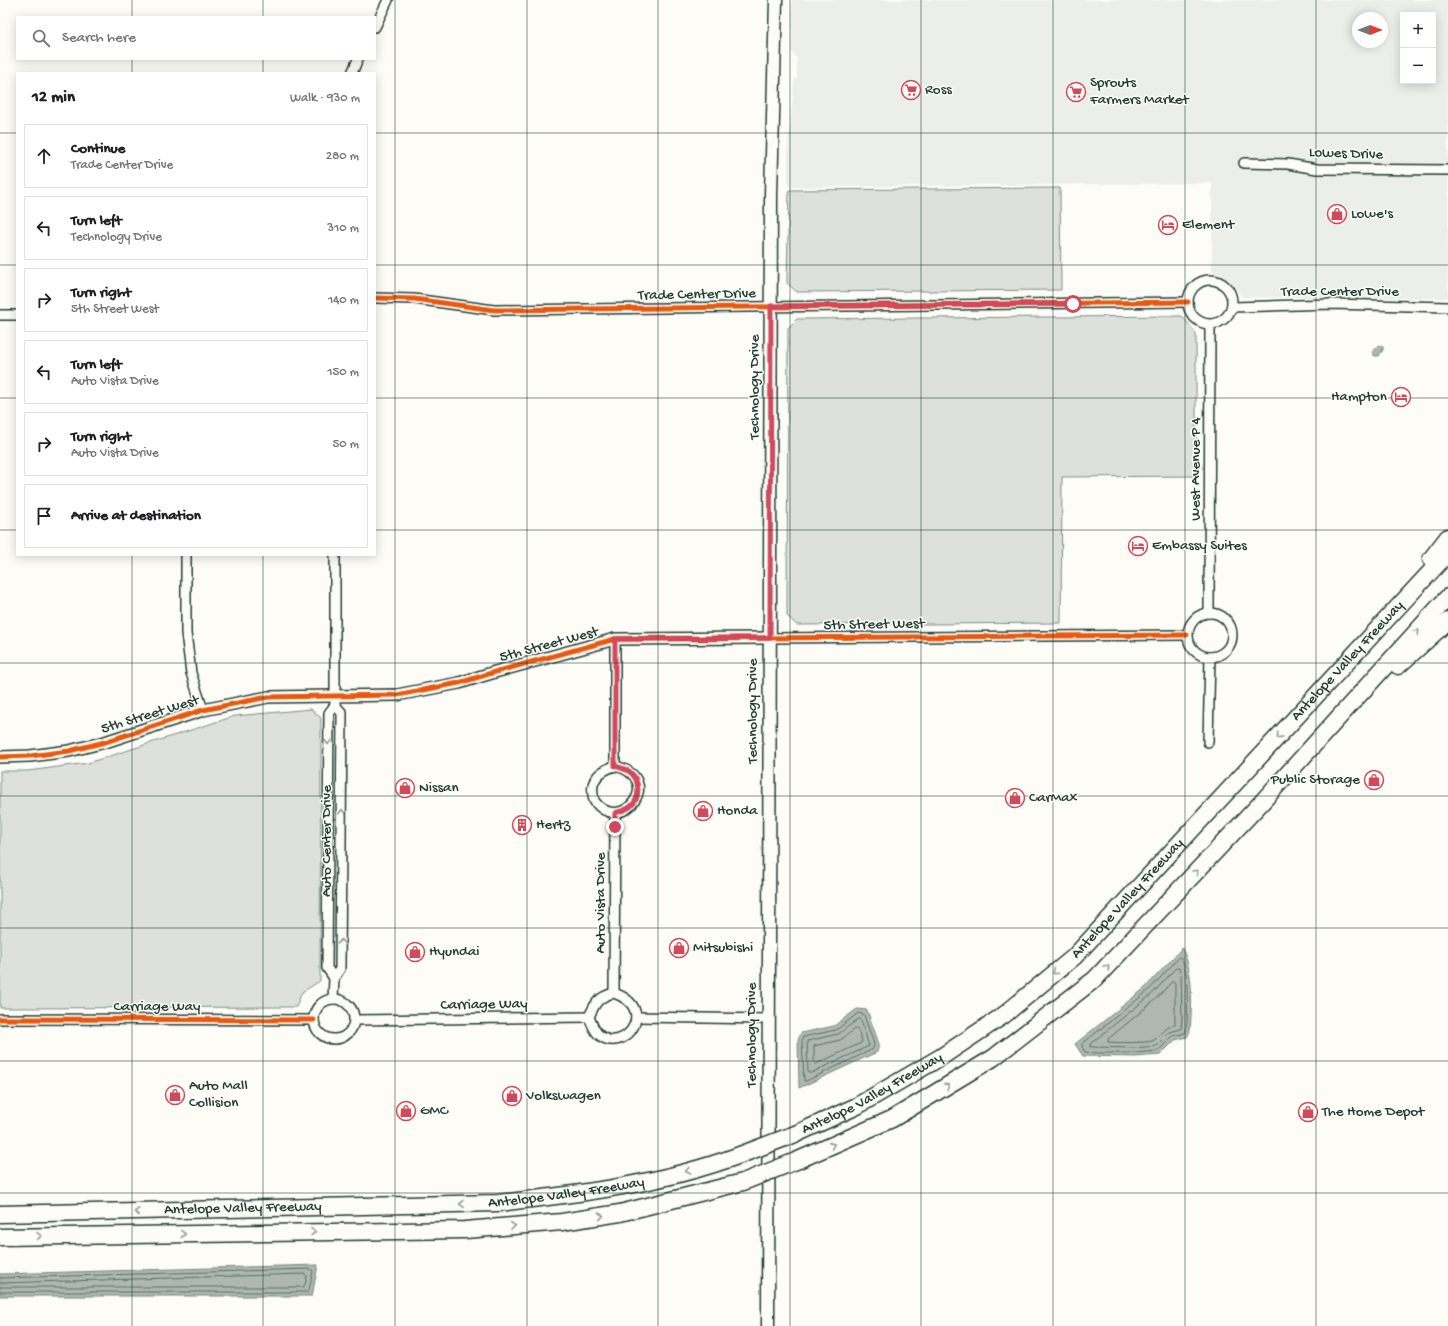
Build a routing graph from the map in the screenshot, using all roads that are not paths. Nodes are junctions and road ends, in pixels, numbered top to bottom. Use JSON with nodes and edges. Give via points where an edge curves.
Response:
{"nodes":[{"id":1,"x":388,"y":0,"type":"edge"},
{"id":2,"x":776,"y":0,"type":"edge"},
{"id":3,"x":376,"y":25,"type":"edge"},
{"id":4,"x":358,"y":60,"type":"edge"},
{"id":5,"x":352,"y":72,"type":"edge"},
{"id":6,"x":1244,"y":164,"type":"dead end"},
{"id":7,"x":1448,"y":170,"type":"edge"},
{"id":8,"x":376,"y":298,"type":"edge"},
{"id":9,"x":1188,"y":302,"type":"junction"},
{"id":10,"x":771,"y":306,"type":"junction"},
{"id":11,"x":1232,"y":307,"type":"junction"},
{"id":12,"x":1448,"y":307,"type":"edge"},
{"id":13,"x":0,"y":315,"type":"edge"},
{"id":14,"x":16,"y":315,"type":"edge"},
{"id":15,"x":1210,"y":325,"type":"junction"},
{"id":16,"x":1448,"y":537,"type":"edge"},
{"id":17,"x":1448,"y":553,"type":"edge"},
{"id":18,"x":186,"y":556,"type":"edge"},
{"id":19,"x":335,"y":556,"type":"edge"},
{"id":20,"x":1448,"y":597,"type":"edge"},
{"id":21,"x":1209,"y":612,"type":"junction"},
{"id":22,"x":1391,"y":616,"type":"junction"},
{"id":23,"x":1448,"y":621,"type":"edge"},
{"id":24,"x":1187,"y":635,"type":"junction"},
{"id":25,"x":770,"y":638,"type":"junction"},
{"id":26,"x":615,"y":639,"type":"junction"},
{"id":27,"x":1210,"y":658,"type":"junction"},
{"id":28,"x":335,"y":700,"type":"junction"},
{"id":29,"x":1353,"y":703,"type":"junction"},
{"id":30,"x":203,"y":710,"type":"junction"},
{"id":31,"x":1208,"y":742,"type":"dead end"},
{"id":32,"x":0,"y":757,"type":"edge"},
{"id":33,"x":615,"y":766,"type":"junction"},
{"id":34,"x":615,"y":813,"type":"junction"},
{"id":35,"x":334,"y":978,"type":"junction"},
{"id":36,"x":614,"y":993,"type":"junction"},
{"id":37,"x":334,"y":999,"type":"junction"},
{"id":38,"x":589,"y":1017,"type":"junction"},
{"id":39,"x":636,"y":1017,"type":"junction"},
{"id":40,"x":0,"y":1019,"type":"edge"},
{"id":41,"x":768,"y":1019,"type":"junction"},
{"id":42,"x":314,"y":1020,"type":"junction"},
{"id":43,"x":356,"y":1020,"type":"junction"},
{"id":44,"x":0,"y":1214,"type":"edge"},
{"id":45,"x":0,"y":1237,"type":"edge"},
{"id":46,"x":768,"y":1326,"type":"edge"}],
"edges":[{"from":1,"to":3,"type":"street"},
{"from":2,"to":10,"type":"main road","name":"Technology Drive"},
{"from":4,"to":5,"type":"street"},
{"from":6,"to":7,"type":"street","name":"Lowes Drive","via":[[1288,164],[1317,169]]},
{"from":8,"to":10,"type":"street","name":"Trade Center Drive","via":[[414,299],[494,310]]},
{"from":9,"to":10,"type":"street","name":"Trade Center Drive"},
{"from":9,"to":11,"type":"street","via":[[1193,289],[1199,284],[1214,281],[1226,287],[1230,293]]},
{"from":9,"to":15,"type":"street","via":[[1193,317]]},
{"from":10,"to":25,"type":"main road","name":"Technology Drive"},
{"from":11,"to":12,"type":"street","name":"Trade Center Drive","via":[[1332,304]]},
{"from":11,"to":15,"type":"street","via":[[1224,320]]},
{"from":13,"to":14,"type":"street"},
{"from":15,"to":21,"type":"street","name":"West Avenue P 4"},
{"from":16,"to":22,"type":"highway"},
{"from":17,"to":22,"type":"highway","name":"Antelope Valley Freeway"},
{"from":18,"to":30,"type":"street","via":[[186,633],[191,673]]},
{"from":19,"to":28,"type":"street","name":"Auto Center Drive"},
{"from":29,"to":20,"type":"highway","name":"Antelope Valley Freeway","one_way":true},
{"from":21,"to":24,"type":"street","via":[[1193,621]]},
{"from":21,"to":27,"type":"street","via":[[1223,617],[1231,630],[1232,638],[1224,652]]},
{"from":22,"to":44,"type":"highway","name":"Antelope Valley Freeway","one_way":true,"bridge":true,"via":[[1074,957],[1004,1015],[941,1057],[857,1106],[798,1133],[740,1155],[643,1182],[572,1195],[498,1203]]},
{"from":23,"to":29,"type":"highway","via":[[1376,686]]},
{"from":24,"to":25,"type":"street","name":"5th Street West"},
{"from":24,"to":27,"type":"street","via":[[1192,648],[1204,657]]},
{"from":25,"to":26,"type":"street","name":"5th Street West"},
{"from":25,"to":41,"type":"main road","name":"Technology Drive"},
{"from":26,"to":28,"type":"street","name":"5th Street West","via":[[459,683],[397,695]]},
{"from":26,"to":33,"type":"street"},
{"from":27,"to":31,"type":"street"},
{"from":28,"to":30,"type":"street","name":"5th Street West","via":[[268,697]]},
{"from":35,"to":28,"type":"street","name":"Auto Center Drive","one_way":true,"via":[[340,969],[342,826],[342,714]]},
{"from":28,"to":35,"type":"street","name":"Auto Center Drive","one_way":true,"via":[[328,713],[327,968]]},
{"from":45,"to":29,"type":"highway","name":"Antelope Valley Freeway","one_way":true,"bridge":true,"via":[[465,1230],[562,1222],[620,1213],[743,1182],[892,1119],[993,1058],[1095,979]]},
{"from":30,"to":32,"type":"street","name":"5th Street West","via":[[69,751]]},
{"from":33,"to":34,"type":"street","via":[[605,769],[595,778],[592,790],[594,800],[599,806]]},
{"from":33,"to":34,"type":"street","via":[[632,773],[638,790],[637,799],[632,806]]},
{"from":34,"to":36,"type":"street","name":"Auto Vista Drive"},
{"from":35,"to":37,"type":"street","name":"Auto Center Drive"},
{"from":36,"to":38,"type":"street","via":[[598,1000]]},
{"from":36,"to":39,"type":"street","via":[[623,996],[632,1004]]},
{"from":37,"to":42,"type":"street","via":[[321,1003]]},
{"from":37,"to":43,"type":"street","via":[[350,1006]]},
{"from":38,"to":39,"type":"street","via":[[597,1033],[613,1040],[626,1036],[633,1029]]},
{"from":38,"to":43,"type":"street","name":"Carriage Way"},
{"from":39,"to":41,"type":"street"},
{"from":40,"to":42,"type":"street","name":"Carriage Way"},
{"from":41,"to":46,"type":"main road","name":"Technology Drive"},
{"from":42,"to":43,"type":"street","via":[[320,1034],[338,1040],[349,1034]]}]}
